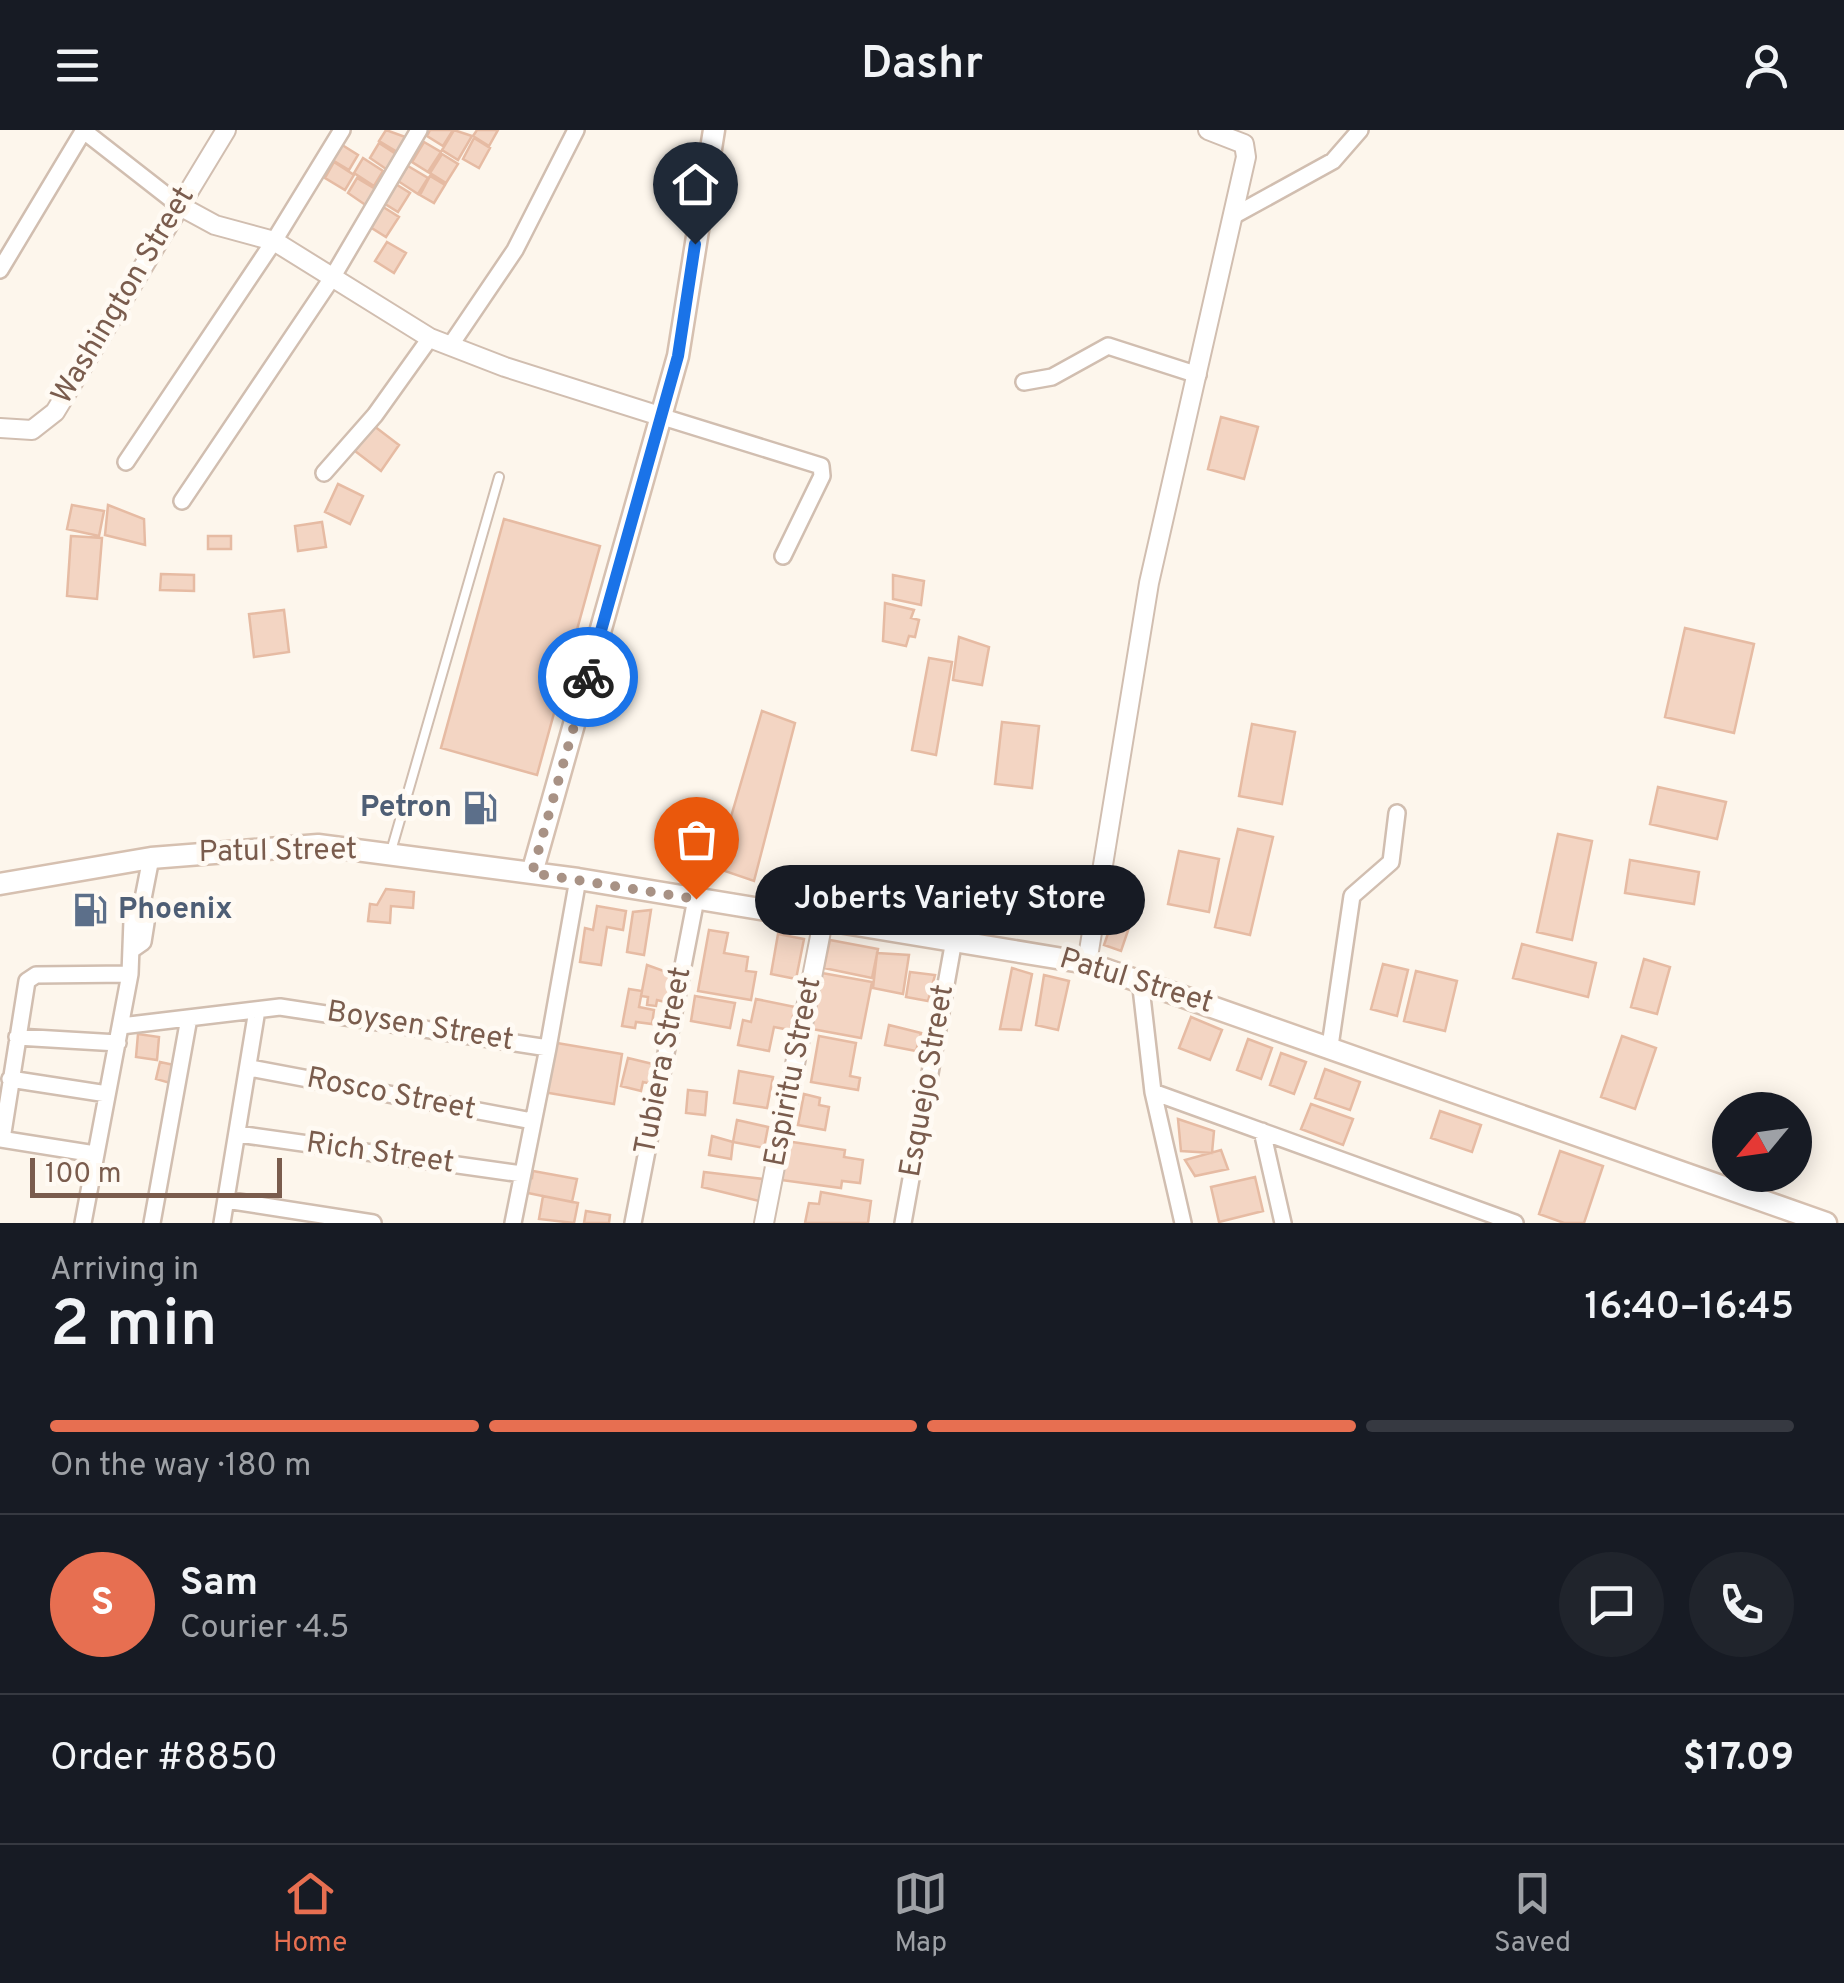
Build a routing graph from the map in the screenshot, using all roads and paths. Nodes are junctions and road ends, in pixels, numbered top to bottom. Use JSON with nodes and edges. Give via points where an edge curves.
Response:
{"nodes":[{"id":1,"x":84,"y":130,"type":"edge"},
{"id":2,"x":226,"y":130,"type":"edge"},
{"id":3,"x":342,"y":130,"type":"edge"},
{"id":4,"x":419,"y":130,"type":"edge"},
{"id":5,"x":576,"y":130,"type":"edge"},
{"id":6,"x":714,"y":130,"type":"edge"},
{"id":7,"x":1208,"y":130,"type":"edge"},
{"id":8,"x":1360,"y":130,"type":"edge"},
{"id":9,"x":180,"y":206,"type":"junction"},
{"id":10,"x":1235,"y":216,"type":"junction"},
{"id":11,"x":274,"y":241,"type":"junction"},
{"id":12,"x":0,"y":270,"type":"edge"},
{"id":13,"x":332,"y":278,"type":"junction"},
{"id":14,"x":430,"y":338,"type":"junction"},
{"id":15,"x":450,"y":346,"type":"junction"},
{"id":16,"x":1198,"y":375,"type":"junction"},
{"id":17,"x":1024,"y":382,"type":"dead end"},
{"id":18,"x":663,"y":417,"type":"junction"},
{"id":19,"x":1,"y":428,"type":"edge"},
{"id":20,"x":126,"y":462,"type":"dead end"},
{"id":21,"x":324,"y":473,"type":"dead end"},
{"id":22,"x":498,"y":477,"type":"dead end"},
{"id":23,"x":182,"y":502,"type":"dead end"},
{"id":24,"x":783,"y":556,"type":"dead end"},
{"id":25,"x":1397,"y":813,"type":"dead end"},
{"id":26,"x":391,"y":851,"type":"junction"},
{"id":27,"x":151,"y":858,"type":"junction"},
{"id":28,"x":532,"y":873,"type":"junction"},
{"id":29,"x":578,"y":880,"type":"junction"},
{"id":30,"x":0,"y":884,"type":"edge"},
{"id":31,"x":696,"y":899,"type":"junction"},
{"id":32,"x":823,"y":921,"type":"junction"},
{"id":33,"x":954,"y":940,"type":"junction"},
{"id":34,"x":1087,"y":963,"type":"junction"},
{"id":35,"x":130,"y":974,"type":"junction"},
{"id":36,"x":1140,"y":979,"type":"junction"},
{"id":37,"x":257,"y":1010,"type":"junction"},
{"id":38,"x":189,"y":1018,"type":"junction"},
{"id":39,"x":121,"y":1026,"type":"junction"},
{"id":40,"x":17,"y":1037,"type":"junction"},
{"id":41,"x":118,"y":1043,"type":"junction"},
{"id":42,"x":1330,"y":1046,"type":"junction"},
{"id":43,"x":548,"y":1048,"type":"junction"},
{"id":44,"x":250,"y":1068,"type":"junction"},
{"id":45,"x":10,"y":1079,"type":"junction"},
{"id":46,"x":1154,"y":1092,"type":"junction"},
{"id":47,"x":107,"y":1094,"type":"junction"},
{"id":48,"x":532,"y":1121,"type":"junction"},
{"id":49,"x":1262,"y":1131,"type":"junction"},
{"id":50,"x":238,"y":1134,"type":"junction"},
{"id":51,"x":1,"y":1139,"type":"edge"},
{"id":52,"x":95,"y":1154,"type":"junction"},
{"id":53,"x":522,"y":1174,"type":"junction"},
{"id":54,"x":226,"y":1200,"type":"junction"},
{"id":55,"x":83,"y":1223,"type":"edge"},
{"id":56,"x":152,"y":1223,"type":"edge"},
{"id":57,"x":222,"y":1223,"type":"edge"},
{"id":58,"x":372,"y":1223,"type":"edge"},
{"id":59,"x":513,"y":1223,"type":"edge"},
{"id":60,"x":633,"y":1223,"type":"edge"},
{"id":61,"x":764,"y":1223,"type":"edge"},
{"id":62,"x":903,"y":1223,"type":"edge"},
{"id":63,"x":1183,"y":1223,"type":"edge"},
{"id":64,"x":1283,"y":1223,"type":"edge"},
{"id":65,"x":1515,"y":1223,"type":"edge"},
{"id":66,"x":1826,"y":1223,"type":"edge"}],
"edges":[{"from":1,"to":9,"type":"street"},
{"from":1,"to":12,"type":"street"},
{"from":2,"to":9,"type":"street","name":"Washington Street"},
{"from":3,"to":11,"type":"street"},
{"from":4,"to":13,"type":"street"},
{"from":5,"to":15,"type":"street","via":[[514,250]]},
{"from":6,"to":18,"type":"main road"},
{"from":7,"to":10,"type":"street","via":[[1246,149]]},
{"from":8,"to":10,"type":"street","via":[[1334,161]]},
{"from":9,"to":11,"type":"street"},
{"from":9,"to":19,"type":"street","name":"Washington Street","via":[[55,412],[32,430]]},
{"from":10,"to":16,"type":"street"},
{"from":11,"to":13,"type":"street"},
{"from":11,"to":20,"type":"street"},
{"from":13,"to":14,"type":"street"},
{"from":13,"to":23,"type":"street"},
{"from":14,"to":15,"type":"street"},
{"from":14,"to":21,"type":"street"},
{"from":15,"to":18,"type":"street"},
{"from":16,"to":17,"type":"street","via":[[1108,346],[1052,378]]},
{"from":16,"to":34,"type":"street","via":[[1149,583]]},
{"from":18,"to":24,"type":"street","via":[[821,466]]},
{"from":18,"to":28,"type":"main road"},
{"from":22,"to":26,"type":"lane"},
{"from":25,"to":42,"type":"street","via":[[1391,862],[1352,896]]},
{"from":26,"to":27,"type":"main road","name":"Patul Street","via":[[318,845]]},
{"from":26,"to":28,"type":"main road","name":"Patul Street"},
{"from":27,"to":30,"type":"main road","name":"Patul Street"},
{"from":27,"to":35,"type":"street","via":[[140,914],[132,920]]},
{"from":28,"to":29,"type":"main road","name":"Patul Street"},
{"from":29,"to":31,"type":"main road","name":"Patul Street"},
{"from":29,"to":43,"type":"street","name":"Boysen Street"},
{"from":31,"to":32,"type":"main road","name":"Patul Street"},
{"from":31,"to":60,"type":"street","name":"Tubiera Street"},
{"from":32,"to":33,"type":"main road","name":"Patul Street"},
{"from":32,"to":61,"type":"street","name":"Espiritu Street"},
{"from":33,"to":34,"type":"main road","name":"Patul Street"},
{"from":33,"to":62,"type":"street","name":"Esquejo Street"},
{"from":34,"to":36,"type":"main road","name":"Patul Street"},
{"from":35,"to":39,"type":"street"},
{"from":35,"to":40,"type":"street","via":[[31,978],[24,985]]},
{"from":36,"to":42,"type":"main road","name":"Patul Street"},
{"from":36,"to":46,"type":"street"},
{"from":37,"to":38,"type":"street","name":"Boysen Street"},
{"from":37,"to":43,"type":"street","name":"Boysen Street","via":[[305,1008]]},
{"from":37,"to":44,"type":"street"},
{"from":38,"to":39,"type":"street","name":"Boysen Street"},
{"from":38,"to":56,"type":"street"},
{"from":39,"to":41,"type":"street"},
{"from":40,"to":41,"type":"street"},
{"from":40,"to":45,"type":"street"},
{"from":41,"to":47,"type":"street"},
{"from":42,"to":66,"type":"main road","name":"Patul Street"},
{"from":43,"to":48,"type":"street"},
{"from":44,"to":48,"type":"street","name":"Rosco Street"},
{"from":44,"to":50,"type":"street"},
{"from":45,"to":47,"type":"street"},
{"from":45,"to":51,"type":"street"},
{"from":46,"to":49,"type":"street"},
{"from":46,"to":63,"type":"street"},
{"from":47,"to":52,"type":"street"},
{"from":48,"to":53,"type":"street"},
{"from":49,"to":64,"type":"street"},
{"from":49,"to":65,"type":"street"},
{"from":50,"to":53,"type":"street","name":"Rich Street"},
{"from":50,"to":54,"type":"street"},
{"from":51,"to":52,"type":"street"},
{"from":52,"to":55,"type":"street"},
{"from":53,"to":59,"type":"street"},
{"from":54,"to":57,"type":"street"},
{"from":54,"to":58,"type":"street"}]}
